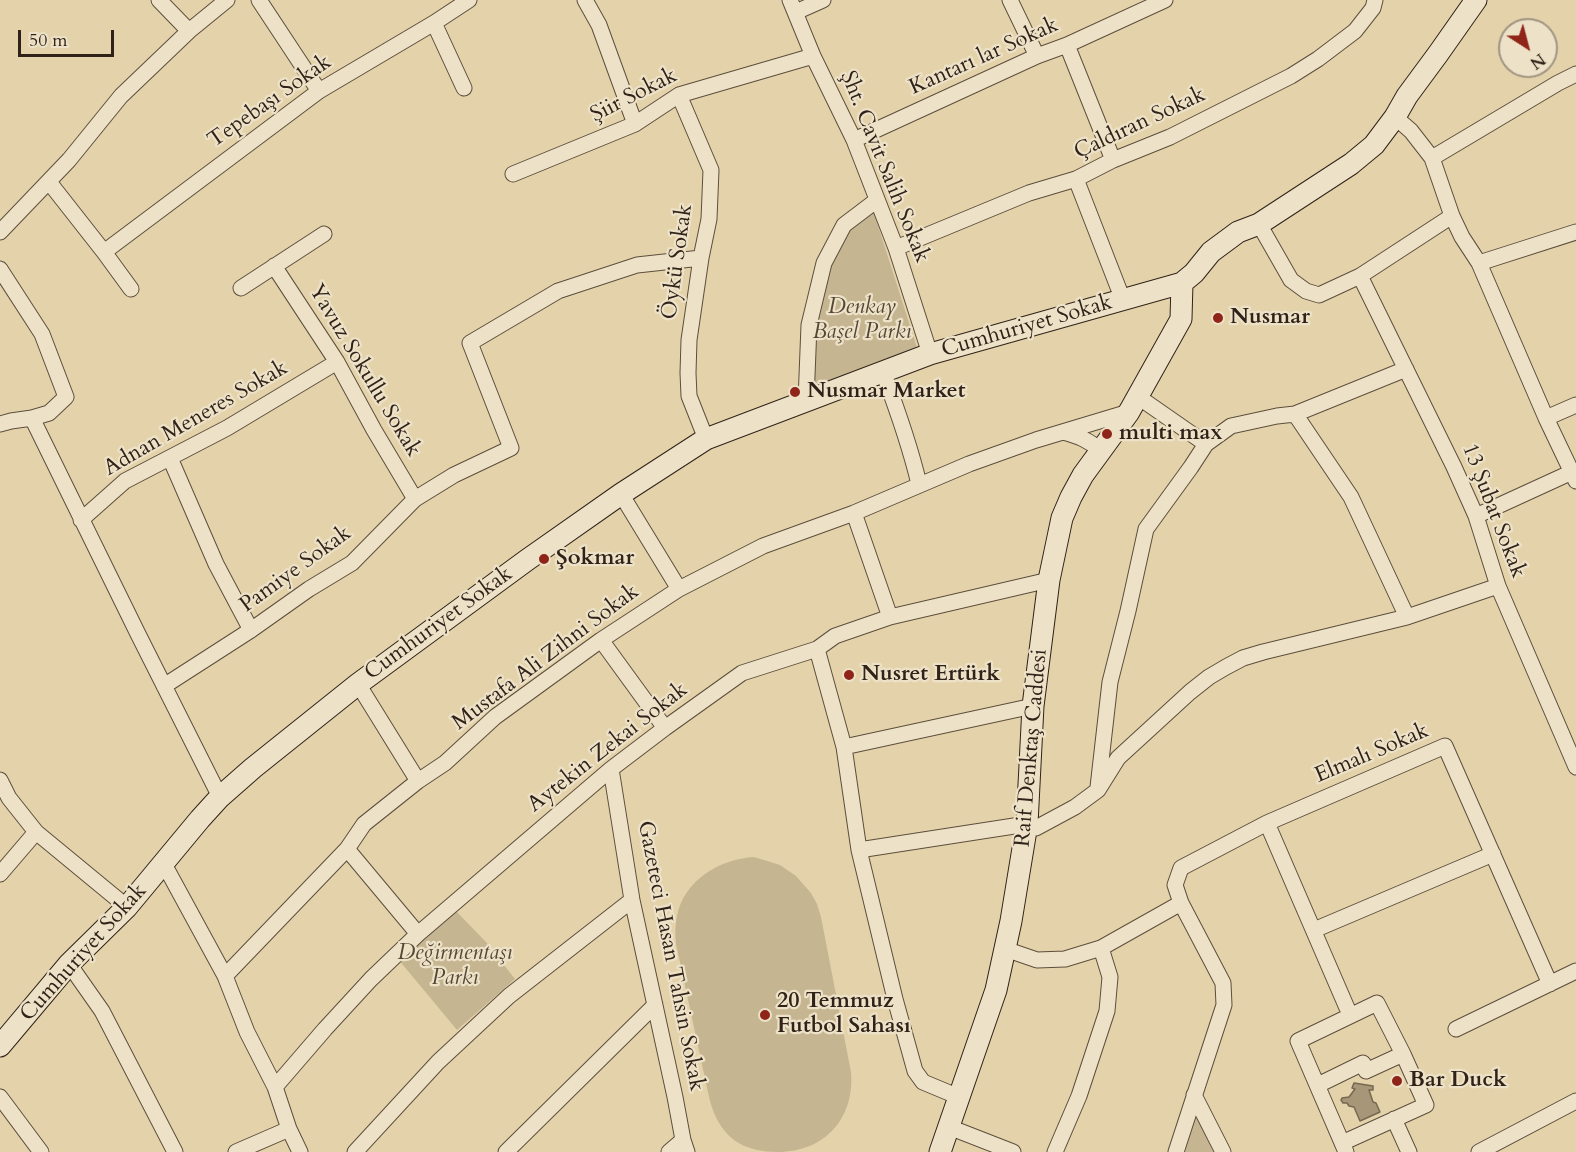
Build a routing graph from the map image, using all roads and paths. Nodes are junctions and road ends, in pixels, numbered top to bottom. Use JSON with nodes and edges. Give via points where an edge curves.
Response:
{"nodes":[{"id":1,"x":159,"y":0,"type":"edge"},
{"id":2,"x":227,"y":0,"type":"edge"},
{"id":3,"x":259,"y":0,"type":"edge"},
{"id":4,"x":470,"y":0,"type":"edge"},
{"id":5,"x":585,"y":0,"type":"edge"},
{"id":6,"x":823,"y":0,"type":"edge"},
{"id":7,"x":1010,"y":0,"type":"edge"},
{"id":8,"x":1165,"y":0,"type":"edge"},
{"id":9,"x":1375,"y":0,"type":"edge"},
{"id":10,"x":1473,"y":1,"type":"edge"},
{"id":11,"x":793,"y":6,"type":"edge"},
{"id":12,"x":434,"y":23,"type":"junction"},
{"id":13,"x":189,"y":31,"type":"junction"},
{"id":14,"x":1067,"y":45,"type":"junction"},
{"id":15,"x":813,"y":56,"type":"junction"},
{"id":16,"x":1037,"y":56,"type":"junction"},
{"id":17,"x":1576,"y":74,"type":"edge"},
{"id":18,"x":464,"y":87,"type":"dead end"},
{"id":19,"x":319,"y":91,"type":"junction"},
{"id":20,"x":679,"y":95,"type":"junction"},
{"id":21,"x":1395,"y":117,"type":"junction"},
{"id":22,"x":635,"y":124,"type":"junction"},
{"id":23,"x":854,"y":140,"type":"junction"},
{"id":24,"x":1432,"y":158,"type":"junction"},
{"id":25,"x":1113,"y":160,"type":"junction"},
{"id":26,"x":513,"y":174,"type":"dead end"},
{"id":27,"x":1076,"y":179,"type":"junction"},
{"id":28,"x":49,"y":182,"type":"junction"},
{"id":29,"x":877,"y":200,"type":"junction"},
{"id":30,"x":1452,"y":216,"type":"junction"},
{"id":31,"x":1259,"y":224,"type":"junction"},
{"id":32,"x":0,"y":232,"type":"edge"},
{"id":33,"x":1576,"y":232,"type":"edge"},
{"id":34,"x":324,"y":234,"type":"dead end"},
{"id":35,"x":896,"y":248,"type":"junction"},
{"id":36,"x":104,"y":252,"type":"junction"},
{"id":37,"x":701,"y":258,"type":"junction"},
{"id":38,"x":1479,"y":262,"type":"junction"},
{"id":39,"x":274,"y":266,"type":"junction"},
{"id":40,"x":0,"y":269,"type":"edge"},
{"id":41,"x":1360,"y":276,"type":"junction"},
{"id":42,"x":1182,"y":283,"type":"junction"},
{"id":43,"x":241,"y":288,"type":"dead end"},
{"id":44,"x":131,"y":289,"type":"dead end"},
{"id":45,"x":1161,"y":289,"type":"junction"},
{"id":46,"x":1123,"y":300,"type":"junction"},
{"id":47,"x":930,"y":354,"type":"junction"},
{"id":48,"x":1158,"y":360,"type":"junction"},
{"id":49,"x":337,"y":362,"type":"junction"},
{"id":50,"x":1406,"y":369,"type":"junction"},
{"id":51,"x":884,"y":372,"type":"junction"},
{"id":52,"x":806,"y":401,"type":"junction"},
{"id":53,"x":1133,"y":404,"type":"junction"},
{"id":54,"x":1576,"y":405,"type":"edge"},
{"id":55,"x":1295,"y":414,"type":"junction"},
{"id":56,"x":32,"y":418,"type":"junction"},
{"id":57,"x":1546,"y":418,"type":"junction"},
{"id":58,"x":0,"y":424,"type":"edge"},
{"id":59,"x":1063,"y":432,"type":"junction"},
{"id":60,"x":706,"y":439,"type":"junction"},
{"id":61,"x":1206,"y":444,"type":"junction"},
{"id":62,"x":1101,"y":451,"type":"junction"},
{"id":63,"x":170,"y":458,"type":"junction"},
{"id":64,"x":1574,"y":476,"type":"edge"},
{"id":65,"x":920,"y":484,"type":"junction"},
{"id":66,"x":621,"y":494,"type":"junction"},
{"id":67,"x":415,"y":499,"type":"junction"},
{"id":68,"x":855,"y":513,"type":"junction"},
{"id":69,"x":1476,"y":516,"type":"junction"},
{"id":70,"x":81,"y":520,"type":"junction"},
{"id":71,"x":1049,"y":580,"type":"junction"},
{"id":72,"x":1498,"y":586,"type":"junction"},
{"id":73,"x":679,"y":589,"type":"junction"},
{"id":74,"x":890,"y":617,"type":"junction"},
{"id":75,"x":1407,"y":617,"type":"junction"},
{"id":76,"x":251,"y":630,"type":"junction"},
{"id":77,"x":601,"y":639,"type":"junction"},
{"id":78,"x":817,"y":649,"type":"junction"},
{"id":79,"x":358,"y":684,"type":"junction"},
{"id":80,"x":164,"y":686,"type":"junction"},
{"id":81,"x":1033,"y":706,"type":"junction"},
{"id":82,"x":664,"y":728,"type":"junction"},
{"id":83,"x":844,"y":747,"type":"junction"},
{"id":84,"x":1576,"y":767,"type":"edge"},
{"id":85,"x":611,"y":769,"type":"junction"},
{"id":86,"x":0,"y":780,"type":"edge"},
{"id":87,"x":418,"y":781,"type":"junction"},
{"id":88,"x":1098,"y":790,"type":"junction"},
{"id":89,"x":220,"y":797,"type":"junction"},
{"id":90,"x":1267,"y":823,"type":"junction"},
{"id":91,"x":1027,"y":824,"type":"junction"},
{"id":92,"x":36,"y":832,"type":"junction"},
{"id":93,"x":347,"y":849,"type":"junction"},
{"id":94,"x":859,"y":850,"type":"junction"},
{"id":95,"x":1493,"y":854,"type":"junction"},
{"id":96,"x":164,"y":864,"type":"junction"},
{"id":97,"x":0,"y":874,"type":"edge"},
{"id":98,"x":632,"y":900,"type":"junction"},
{"id":99,"x":1180,"y":903,"type":"junction"},
{"id":100,"x":127,"y":907,"type":"junction"},
{"id":101,"x":1314,"y":930,"type":"junction"},
{"id":102,"x":418,"y":934,"type":"junction"},
{"id":103,"x":1101,"y":948,"type":"junction"},
{"id":104,"x":1005,"y":949,"type":"junction"},
{"id":105,"x":69,"y":964,"type":"junction"},
{"id":106,"x":1576,"y":971,"type":"edge"},
{"id":107,"x":225,"y":976,"type":"junction"},
{"id":108,"x":1550,"y":984,"type":"junction"},
{"id":109,"x":655,"y":1005,"type":"junction"},
{"id":110,"x":1347,"y":1008,"type":"dead end"},
{"id":111,"x":1456,"y":1029,"type":"dead end"},
{"id":112,"x":0,"y":1046,"type":"edge"},
{"id":113,"x":1403,"y":1054,"type":"junction"},
{"id":114,"x":1318,"y":1085,"type":"junction"},
{"id":115,"x":275,"y":1087,"type":"junction"},
{"id":116,"x":1194,"y":1095,"type":"junction"},
{"id":117,"x":0,"y":1097,"type":"edge"},
{"id":118,"x":959,"y":1097,"type":"junction"},
{"id":119,"x":1576,"y":1101,"type":"edge"},
{"id":120,"x":1394,"y":1119,"type":"junction"},
{"id":121,"x":949,"y":1127,"type":"junction"},
{"id":122,"x":289,"y":1130,"type":"junction"},
{"id":123,"x":685,"y":1146,"type":"edge"},
{"id":124,"x":1344,"y":1148,"type":"edge"},
{"id":125,"x":41,"y":1152,"type":"edge"},
{"id":126,"x":175,"y":1152,"type":"edge"},
{"id":127,"x":236,"y":1152,"type":"edge"},
{"id":128,"x":300,"y":1152,"type":"edge"},
{"id":129,"x":355,"y":1152,"type":"edge"},
{"id":130,"x":506,"y":1152,"type":"edge"},
{"id":131,"x":669,"y":1152,"type":"edge"},
{"id":132,"x":940,"y":1152,"type":"edge"},
{"id":133,"x":1014,"y":1152,"type":"edge"},
{"id":134,"x":1055,"y":1152,"type":"edge"},
{"id":135,"x":1176,"y":1152,"type":"edge"},
{"id":136,"x":1223,"y":1152,"type":"edge"},
{"id":137,"x":1409,"y":1152,"type":"edge"},
{"id":138,"x":1479,"y":1152,"type":"edge"}],
"edges":[{"from":1,"to":13,"type":"street"},
{"from":2,"to":13,"type":"street"},
{"from":3,"to":19,"type":"street"},
{"from":4,"to":12,"type":"street","name":"Tepebaşı Sokak"},
{"from":5,"to":22,"type":"street","via":[[599,24]]},
{"from":6,"to":11,"type":"street"},
{"from":7,"to":16,"type":"street"},
{"from":8,"to":14,"type":"street","name":"Kantarı lar Sokak"},
{"from":9,"to":25,"type":"street","name":"Çaldıran Sokak","via":[[1355,30],[1292,76],[1170,137]]},
{"from":10,"to":21,"type":"street"},
{"from":11,"to":15,"type":"street","name":"Şht. Cavit Salih Sokak"},
{"from":12,"to":18,"type":"street"},
{"from":12,"to":19,"type":"street","name":"Tepebaşı Sokak"},
{"from":13,"to":28,"type":"street","via":[[121,96]]},
{"from":14,"to":16,"type":"street","name":"Kantarı lar Sokak"},
{"from":14,"to":25,"type":"street"},
{"from":15,"to":20,"type":"street","name":"Şiir Sokak"},
{"from":15,"to":23,"type":"street","name":"Şht. Cavit Salih Sokak"},
{"from":16,"to":23,"type":"street","name":"Kantarı lar Sokak"},
{"from":17,"to":24,"type":"street"},
{"from":19,"to":36,"type":"street","name":"Tepebaşı Sokak"},
{"from":20,"to":22,"type":"street","name":"Şiir Sokak"},
{"from":20,"to":37,"type":"street","name":"Öykü Sokak","via":[[711,171],[709,219]]},
{"from":21,"to":24,"type":"street"},
{"from":21,"to":31,"type":"street","via":[[1374,145],[1351,164]]},
{"from":22,"to":26,"type":"street","name":"Şiir Sokak"},
{"from":23,"to":29,"type":"street","name":"Şht. Cavit Salih Sokak"},
{"from":24,"to":30,"type":"street"},
{"from":25,"to":27,"type":"street","name":"Çaldıran Sokak"},
{"from":27,"to":35,"type":"street","name":"Çaldıran Sokak","via":[[1029,193]]},
{"from":27,"to":46,"type":"street"},
{"from":28,"to":32,"type":"street"},
{"from":28,"to":36,"type":"street"},
{"from":29,"to":35,"type":"street","name":"Şht. Cavit Salih Sokak"},
{"from":29,"to":52,"type":"street","via":[[844,225],[824,263],[809,325]]},
{"from":30,"to":38,"type":"street"},
{"from":30,"to":41,"type":"street"},
{"from":31,"to":41,"type":"street","via":[[1291,280],[1306,291],[1319,296]]},
{"from":31,"to":42,"type":"street","via":[[1238,232],[1211,252]]},
{"from":33,"to":38,"type":"street"},
{"from":34,"to":39,"type":"street"},
{"from":35,"to":47,"type":"street","name":"Şht. Cavit Salih Sokak"},
{"from":36,"to":44,"type":"street"},
{"from":37,"to":60,"type":"street","name":"Öykü Sokak","via":[[688,373],[689,396]]},
{"from":37,"to":67,"type":"street","name":"Pamiye Sokak","via":[[637,265],[558,291],[470,343],[511,447]]},
{"from":38,"to":57,"type":"street"},
{"from":39,"to":43,"type":"street"},
{"from":39,"to":49,"type":"street","name":"Yavuz Sokullu Sokak"},
{"from":40,"to":56,"type":"street","via":[[42,334],[66,397],[49,413]]},
{"from":41,"to":50,"type":"street","name":"13 Şubat Sokak"},
{"from":42,"to":45,"type":"street","name":"Cumhuriyet Sokak"},
{"from":42,"to":48,"type":"street","name":"Raif Denktaş Caddesi","via":[[1180,320]]},
{"from":45,"to":46,"type":"street","name":"Cumhuriyet Sokak"},
{"from":45,"to":48,"type":"street","name":"Raif Denktaş Caddesi","via":[[1170,308]]},
{"from":46,"to":47,"type":"street","name":"Cumhuriyet Sokak"},
{"from":47,"to":51,"type":"street","name":"Cumhuriyet Sokak"},
{"from":48,"to":53,"type":"street","name":"Raif Denktaş Caddesi"},
{"from":49,"to":63,"type":"street","name":"Adnan Meneres Sokak"},
{"from":49,"to":67,"type":"street","name":"Yavuz Sokullu Sokak"},
{"from":50,"to":55,"type":"street"},
{"from":50,"to":69,"type":"street","name":"13 Şubat Sokak"},
{"from":51,"to":52,"type":"street","name":"Cumhuriyet Sokak"},
{"from":51,"to":65,"type":"street"},
{"from":52,"to":60,"type":"street","name":"Cumhuriyet Sokak"},
{"from":53,"to":59,"type":"street","name":"Mustafa Ali Zihni Sokak"},
{"from":53,"to":61,"type":"street"},
{"from":53,"to":62,"type":"street","name":"Raif Denktaş Caddesi"},
{"from":54,"to":57,"type":"street"},
{"from":55,"to":61,"type":"street","via":[[1231,426]]},
{"from":55,"to":75,"type":"street","via":[[1351,497]]},
{"from":56,"to":58,"type":"street"},
{"from":56,"to":70,"type":"street"},
{"from":57,"to":64,"type":"street"},
{"from":59,"to":62,"type":"street","via":[[1092,442]]},
{"from":59,"to":65,"type":"street","name":"Mustafa Ali Zihni Sokak"},
{"from":60,"to":66,"type":"street","name":"Cumhuriyet Sokak"},
{"from":61,"to":88,"type":"street","via":[[1146,529],[1110,682]]},
{"from":62,"to":71,"type":"street","name":"Raif Denktaş Caddesi","via":[[1083,475],[1062,518]]},
{"from":63,"to":70,"type":"street","name":"Adnan Meneres Sokak","via":[[125,481]]},
{"from":63,"to":76,"type":"street","via":[[216,564]]},
{"from":64,"to":69,"type":"street"},
{"from":65,"to":68,"type":"street","name":"Mustafa Ali Zihni Sokak"},
{"from":66,"to":73,"type":"street"},
{"from":66,"to":79,"type":"street","name":"Cumhuriyet Sokak"},
{"from":67,"to":76,"type":"street","name":"Pamiye Sokak","via":[[352,562]]},
{"from":68,"to":73,"type":"street","name":"Mustafa Ali Zihni Sokak","via":[[763,546]]},
{"from":68,"to":74,"type":"street"},
{"from":69,"to":72,"type":"street","name":"13 Şubat Sokak"},
{"from":70,"to":80,"type":"street"},
{"from":71,"to":74,"type":"street","name":"Aytekin Zekai Sokak"},
{"from":71,"to":81,"type":"street","name":"Raif Denktaş Caddesi"},
{"from":72,"to":75,"type":"street"},
{"from":72,"to":84,"type":"street","name":"13 Şubat Sokak"},
{"from":73,"to":77,"type":"street","name":"Mustafa Ali Zihni Sokak"},
{"from":74,"to":78,"type":"street","name":"Aytekin Zekai Sokak","via":[[835,636]]},
{"from":75,"to":88,"type":"street","via":[[1243,658],[1190,692],[1118,758]]},
{"from":76,"to":80,"type":"street","name":"Pamiye Sokak"},
{"from":77,"to":82,"type":"street"},
{"from":77,"to":87,"type":"street","name":"Mustafa Ali Zihni Sokak","via":[[495,717],[445,763]]},
{"from":78,"to":82,"type":"street","name":"Aytekin Zekai Sokak","via":[[742,673]]},
{"from":78,"to":83,"type":"street"},
{"from":79,"to":87,"type":"street"},
{"from":79,"to":89,"type":"street","name":"Cumhuriyet Sokak"},
{"from":80,"to":89,"type":"street"},
{"from":81,"to":83,"type":"street"},
{"from":81,"to":91,"type":"street","name":"Raif Denktaş Caddesi"},
{"from":82,"to":85,"type":"street","name":"Aytekin Zekai Sokak"},
{"from":83,"to":94,"type":"street"},
{"from":85,"to":98,"type":"street","name":"Gazeteci Hasan Tahsin Sokak"},
{"from":85,"to":102,"type":"street","name":"Aytekin Zekai Sokak"},
{"from":86,"to":92,"type":"street"},
{"from":87,"to":93,"type":"street","name":"Mustafa Ali Zihni Sokak","via":[[364,824]]},
{"from":88,"to":91,"type":"street","via":[[1036,828]]},
{"from":89,"to":96,"type":"street","name":"Cumhuriyet Sokak"},
{"from":90,"to":95,"type":"street","name":"Elmalı Sokak","via":[[1445,746]]},
{"from":90,"to":99,"type":"street","name":"Elmalı Sokak","via":[[1181,868],[1175,885]]},
{"from":90,"to":101,"type":"street"},
{"from":91,"to":94,"type":"street"},
{"from":91,"to":104,"type":"street","name":"Raif Denktaş Caddesi"},
{"from":92,"to":97,"type":"street"},
{"from":92,"to":100,"type":"street"},
{"from":93,"to":102,"type":"street"},
{"from":93,"to":107,"type":"street","name":"Mustafa Ali Zihni Sokak"},
{"from":94,"to":118,"type":"street","via":[[915,1071],[923,1082]]},
{"from":95,"to":101,"type":"street"},
{"from":95,"to":108,"type":"street","name":"Elmalı Sokak"},
{"from":96,"to":100,"type":"street","name":"Cumhuriyet Sokak"},
{"from":96,"to":107,"type":"street"},
{"from":98,"to":109,"type":"street","name":"Gazeteci Hasan Tahsin Sokak"},
{"from":98,"to":129,"type":"street","via":[[509,996],[438,1062]]},
{"from":99,"to":103,"type":"street"},
{"from":99,"to":116,"type":"street","via":[[1223,983],[1224,1005]]},
{"from":100,"to":105,"type":"street","name":"Cumhuriyet Sokak"},
{"from":101,"to":110,"type":"street"},
{"from":102,"to":115,"type":"street","name":"Aytekin Zekai Sokak","via":[[371,979]]},
{"from":103,"to":104,"type":"street","via":[[1065,959],[1037,960]]},
{"from":103,"to":134,"type":"street","via":[[1110,977],[1107,1011],[1079,1096]]},
{"from":104,"to":118,"type":"street","name":"Raif Denktaş Caddesi","via":[[996,990]]},
{"from":105,"to":112,"type":"street","name":"Cumhuriyet Sokak"},
{"from":105,"to":126,"type":"street","via":[[102,1011]]},
{"from":106,"to":108,"type":"street"},
{"from":107,"to":115,"type":"street"},
{"from":108,"to":111,"type":"street"},
{"from":109,"to":123,"type":"street","name":"Gazeteci Hasan Tahsin Sokak"},
{"from":109,"to":130,"type":"street"},
{"from":113,"to":114,"type":"street","via":[[1366,1071],[1363,1063]]},
{"from":113,"to":114,"type":"street","via":[[1377,1003],[1298,1041]]},
{"from":113,"to":120,"type":"street","via":[[1426,1105]]},
{"from":114,"to":124,"type":"street"},
{"from":115,"to":122,"type":"street"},
{"from":116,"to":135,"type":"street"},
{"from":116,"to":136,"type":"street"},
{"from":117,"to":125,"type":"street"},
{"from":118,"to":121,"type":"street","name":"Raif Denktaş Caddesi"},
{"from":119,"to":138,"type":"street"},
{"from":120,"to":124,"type":"street"},
{"from":120,"to":137,"type":"street"},
{"from":121,"to":132,"type":"street","name":"Raif Denktaş Caddesi"},
{"from":121,"to":133,"type":"street"},
{"from":122,"to":127,"type":"street"},
{"from":122,"to":128,"type":"street"},
{"from":123,"to":131,"type":"street"}]}
